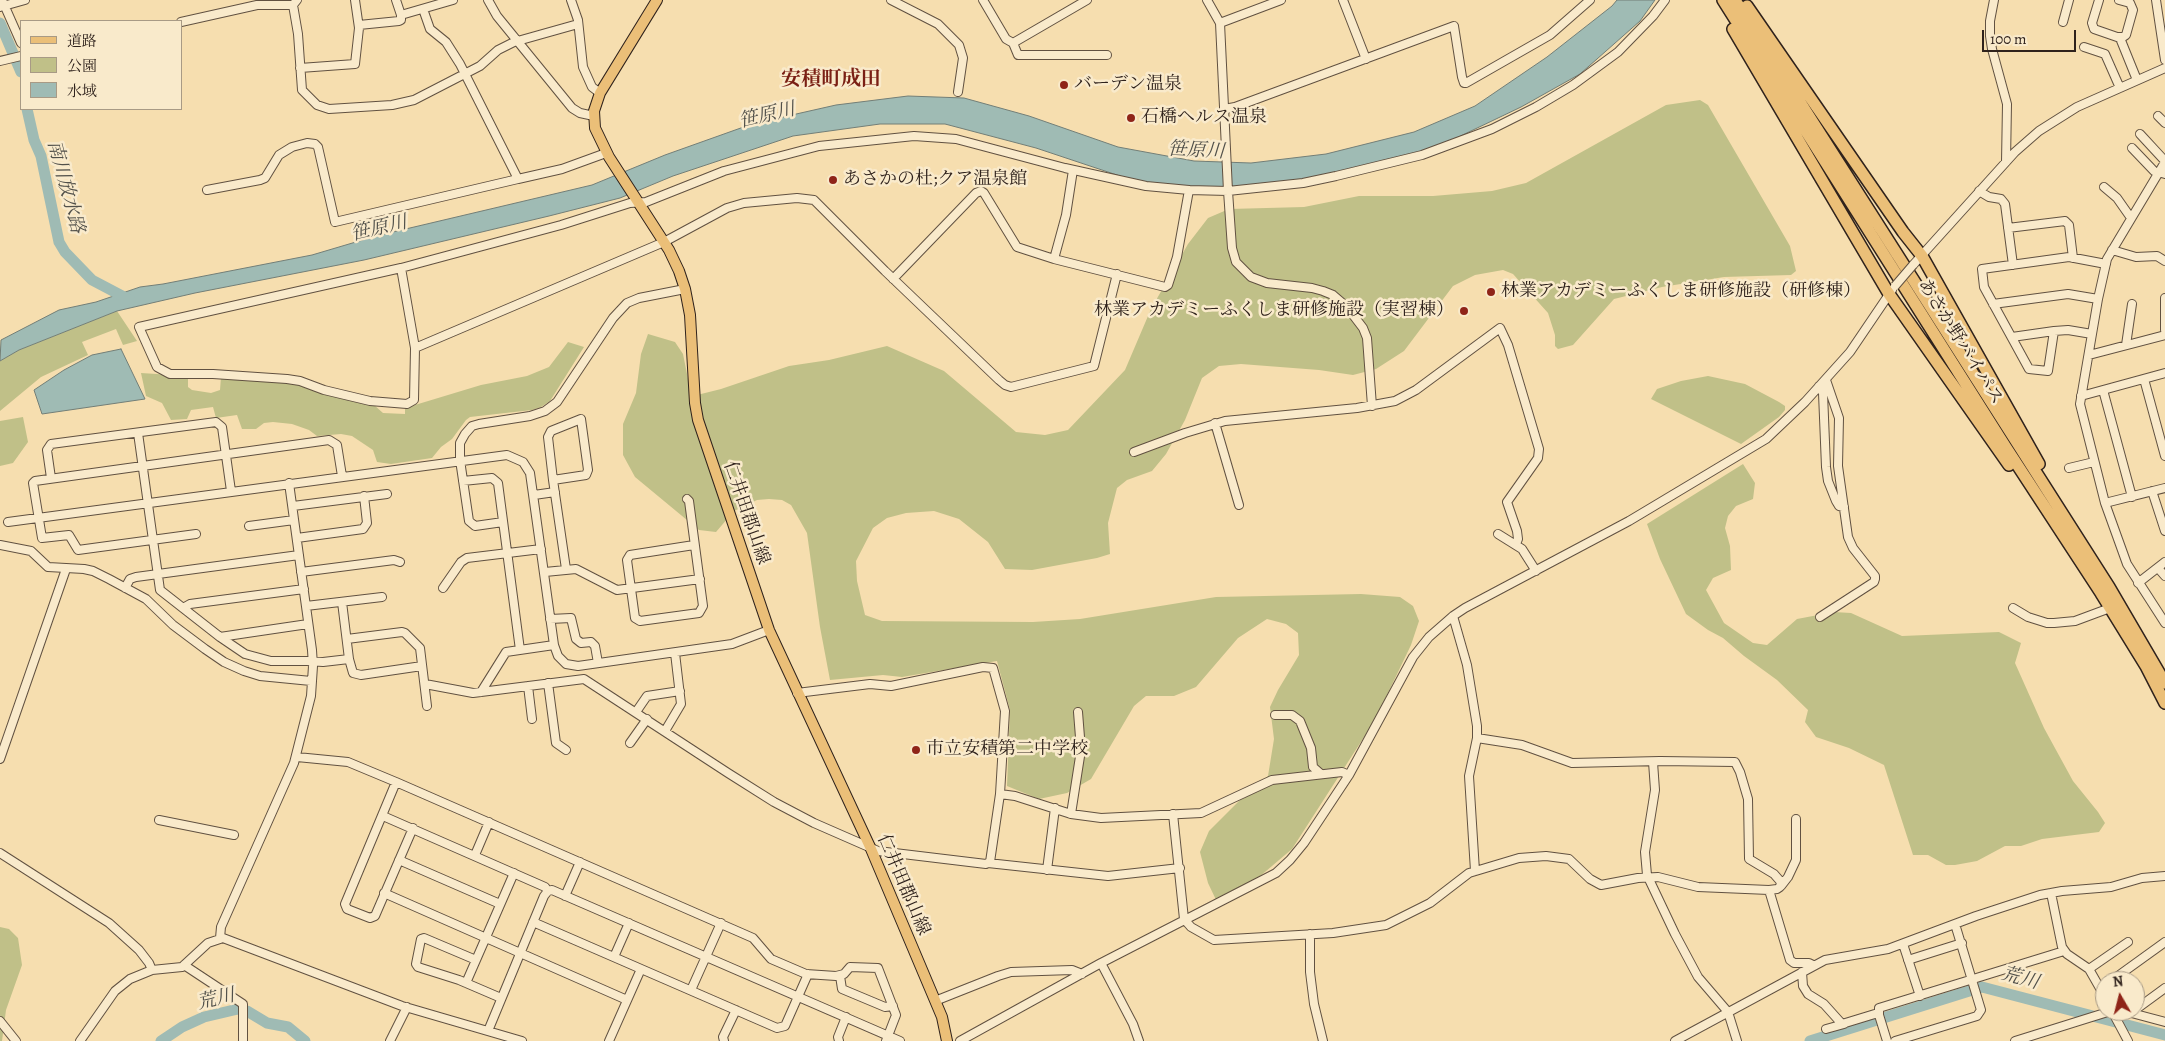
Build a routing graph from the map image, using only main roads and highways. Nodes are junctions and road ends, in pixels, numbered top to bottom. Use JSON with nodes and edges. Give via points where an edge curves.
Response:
{"nodes":[{"id":1,"x":658,"y":0,"type":"edge"},
{"id":2,"x":1716,"y":0,"type":"edge"},
{"id":3,"x":1723,"y":0,"type":"edge"},
{"id":4,"x":1735,"y":0,"type":"edge"},
{"id":5,"x":1743,"y":0,"type":"edge"},
{"id":6,"x":2066,"y":538,"type":"junction"},
{"id":7,"x":2108,"y":587,"type":"junction"},
{"id":8,"x":2165,"y":683,"type":"edge"},
{"id":9,"x":2165,"y":704,"type":"edge"},
{"id":10,"x":947,"y":1041,"type":"edge"}],
"edges":[{"from":1,"to":10,"type":"main road","name":"仁井田郡山線","via":[[600,93],[594,116],[598,136],[674,258],[690,315],[698,420],[769,630],[871,849],[936,1001]]},
{"from":2,"to":6,"type":"highway","via":[[1892,290],[1997,448]]},
{"from":3,"to":6,"type":"highway","name":"あさか野バイパス"},
{"from":4,"to":7,"type":"highway","name":"あさか野バイパス"},
{"from":5,"to":7,"type":"highway","via":[[1922,256]]},
{"from":6,"to":9,"type":"highway","name":"あさか野バイパス","via":[[2146,666]]},
{"from":7,"to":8,"type":"highway","name":"あさか野バイパス"}]}
